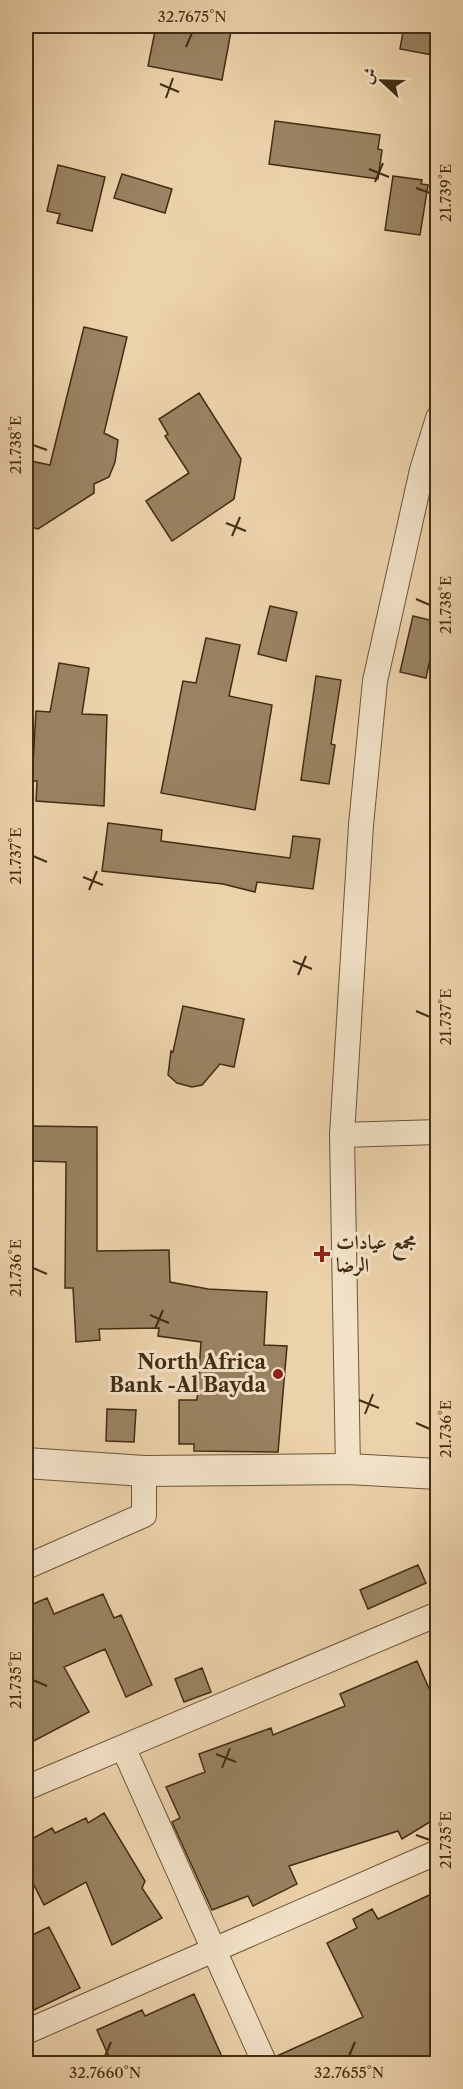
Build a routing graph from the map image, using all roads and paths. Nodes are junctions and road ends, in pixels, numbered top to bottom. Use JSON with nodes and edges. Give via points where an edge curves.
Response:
{"nodes":[{"id":1,"x":438,"y":418,"type":"edge"},
{"id":2,"x":438,"y":1132,"type":"edge"},
{"id":3,"x":342,"y":1135,"type":"junction"},
{"id":4,"x":26,"y":1463,"type":"edge"},
{"id":5,"x":348,"y":1469,"type":"junction"},
{"id":6,"x":144,"y":1471,"type":"junction"},
{"id":7,"x":438,"y":1474,"type":"edge"},
{"id":8,"x":26,"y":1567,"type":"edge"},
{"id":9,"x":438,"y":1614,"type":"edge"},
{"id":10,"x":123,"y":1747,"type":"junction"},
{"id":11,"x":26,"y":1788,"type":"edge"},
{"id":12,"x":438,"y":1851,"type":"edge"},
{"id":13,"x":213,"y":1952,"type":"junction"},
{"id":14,"x":26,"y":2032,"type":"edge"},
{"id":15,"x":265,"y":2064,"type":"edge"}],
"edges":[{"from":1,"to":3,"type":"street","via":[[422,470],[375,681],[361,825]]},
{"from":2,"to":3,"type":"street"},
{"from":3,"to":5,"type":"street"},
{"from":4,"to":6,"type":"street"},
{"from":5,"to":6,"type":"street"},
{"from":5,"to":7,"type":"street"},
{"from":6,"to":8,"type":"street","via":[[144,1515]]},
{"from":9,"to":10,"type":"street"},
{"from":10,"to":11,"type":"street"},
{"from":10,"to":13,"type":"street"},
{"from":12,"to":13,"type":"street"},
{"from":13,"to":14,"type":"street"},
{"from":13,"to":15,"type":"street"}]}
